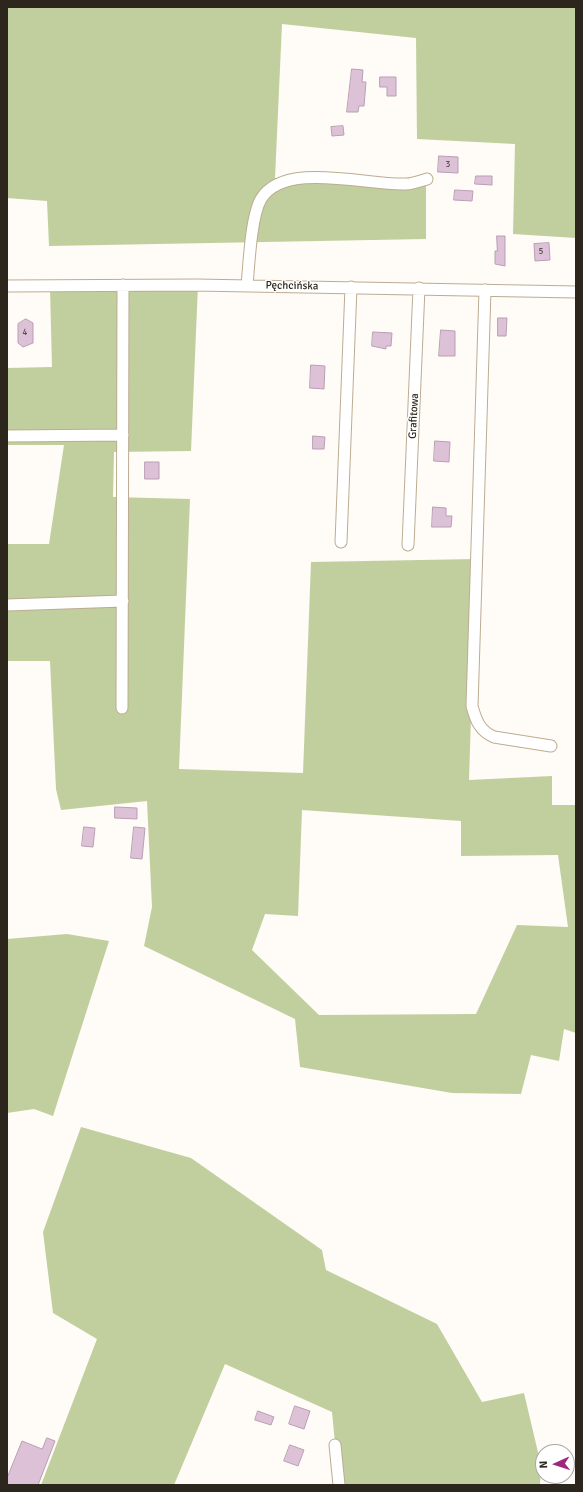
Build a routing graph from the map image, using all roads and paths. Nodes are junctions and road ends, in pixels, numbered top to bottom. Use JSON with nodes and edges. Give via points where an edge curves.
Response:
{"nodes":[{"id":1,"x":427,"y":179,"type":"dead end"},
{"id":2,"x":7,"y":286,"type":"edge"},
{"id":3,"x":123,"y":286,"type":"junction"},
{"id":4,"x":247,"y":286,"type":"junction"},
{"id":5,"x":351,"y":287,"type":"junction"},
{"id":6,"x":419,"y":288,"type":"junction"},
{"id":7,"x":486,"y":290,"type":"junction"},
{"id":8,"x":576,"y":292,"type":"edge"},
{"id":9,"x":124,"y":435,"type":"junction"},
{"id":10,"x":7,"y":436,"type":"edge"},
{"id":11,"x":341,"y":542,"type":"dead end"},
{"id":12,"x":408,"y":545,"type":"dead end"},
{"id":13,"x":123,"y":601,"type":"junction"},
{"id":14,"x":7,"y":605,"type":"edge"},
{"id":15,"x":122,"y":708,"type":"dead end"},
{"id":16,"x":551,"y":746,"type":"dead end"},
{"id":17,"x":335,"y":1445,"type":"dead end"},
{"id":18,"x":339,"y":1485,"type":"edge"}],
"edges":[{"from":1,"to":4,"type":"street","via":[[407,184],[304,177],[278,184],[261,200],[257,213]]},
{"from":2,"to":3,"type":"street","name":"Pęchcińska"},
{"from":3,"to":4,"type":"street","name":"Pęchcińska"},
{"from":3,"to":9,"type":"street"},
{"from":4,"to":5,"type":"street","name":"Pęchcińska"},
{"from":5,"to":6,"type":"street","name":"Pęchcińska"},
{"from":5,"to":11,"type":"street"},
{"from":6,"to":7,"type":"street","name":"Pęchcińska"},
{"from":6,"to":12,"type":"street","name":"Grafitowa"},
{"from":7,"to":8,"type":"street","name":"Pęchcińska"},
{"from":7,"to":16,"type":"street","via":[[472,706],[475,718],[486,733],[494,737]]},
{"from":9,"to":10,"type":"street"},
{"from":9,"to":13,"type":"street"},
{"from":13,"to":14,"type":"street"},
{"from":13,"to":15,"type":"street"},
{"from":17,"to":18,"type":"street"}]}
